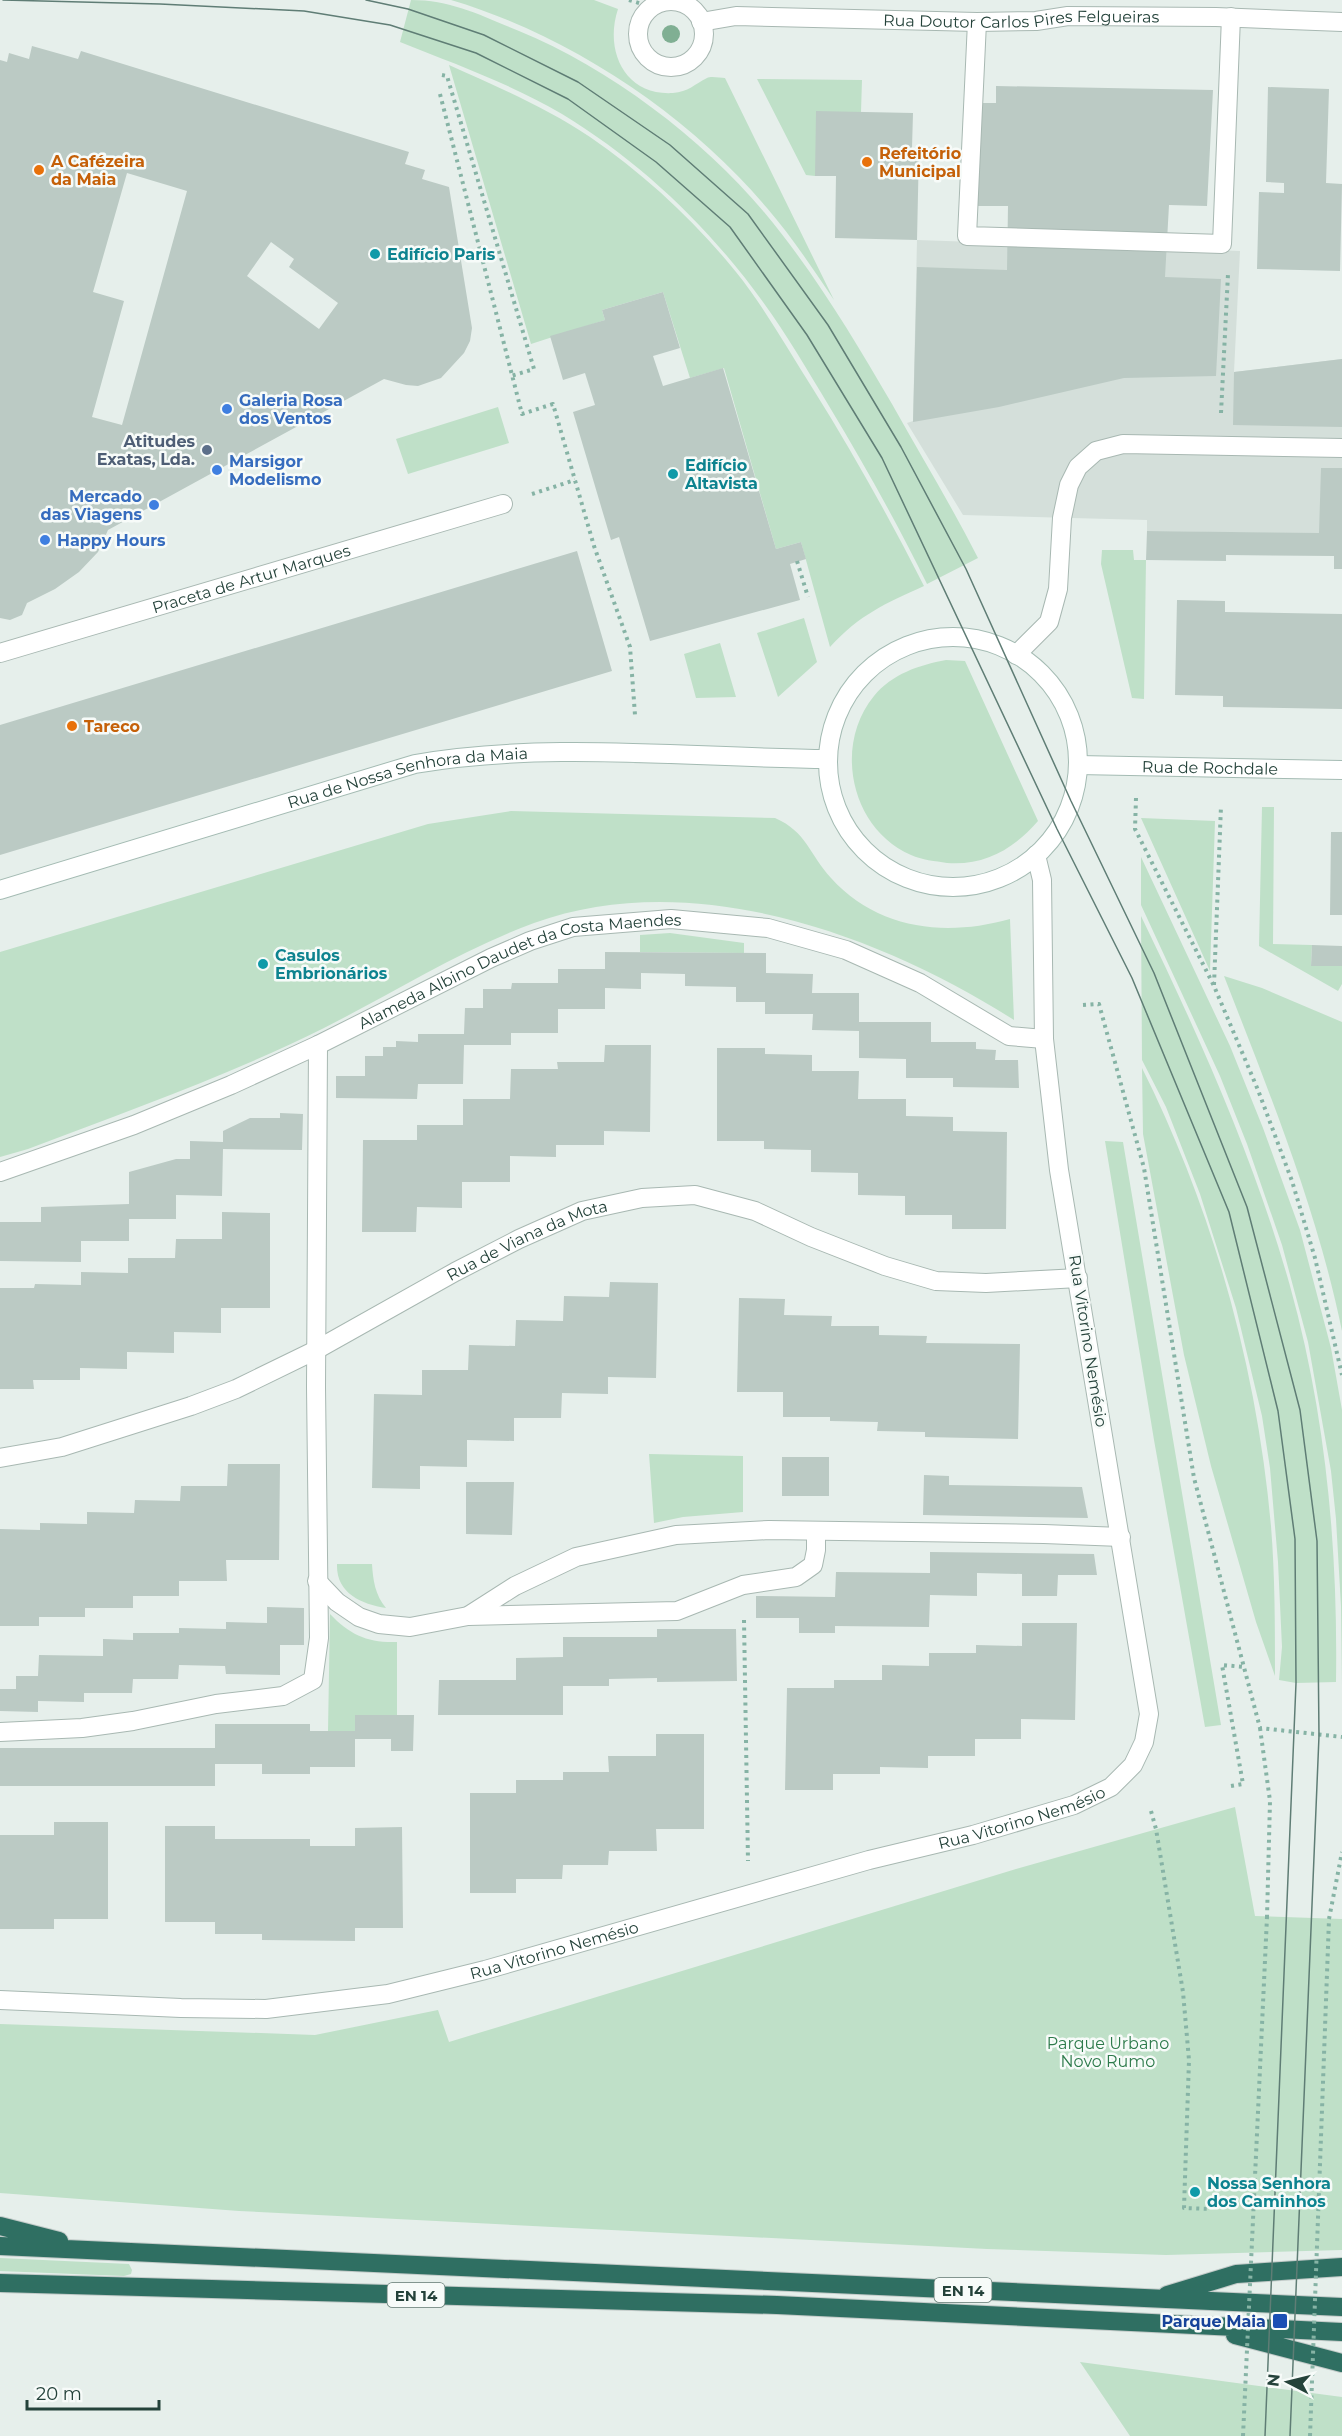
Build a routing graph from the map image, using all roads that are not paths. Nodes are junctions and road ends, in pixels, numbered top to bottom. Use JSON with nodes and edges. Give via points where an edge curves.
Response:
{"nodes":[{"id":1,"x":1070,"y":8,"type":"edge"},
{"id":2,"x":1231,"y":17,"type":"junction"},
{"id":3,"x":701,"y":22,"type":"junction"},
{"id":4,"x":976,"y":22,"type":"junction"},
{"id":5,"x":1342,"y":22,"type":"edge"},
{"id":6,"x":1342,"y":448,"type":"edge"},
{"id":7,"x":503,"y":504,"type":"road end"},
{"id":8,"x":0,"y":653,"type":"edge"},
{"id":9,"x":1016,"y":654,"type":"junction"},
{"id":10,"x":828,"y":759,"type":"junction"},
{"id":11,"x":1078,"y":765,"type":"junction"},
{"id":12,"x":1342,"y":770,"type":"edge"},
{"id":13,"x":1036,"y":855,"type":"junction"},
{"id":14,"x":0,"y":890,"type":"edge"},
{"id":15,"x":1044,"y":1040,"type":"junction"},
{"id":16,"x":318,"y":1045,"type":"junction"},
{"id":17,"x":0,"y":1172,"type":"edge"},
{"id":18,"x":1078,"y":1278,"type":"junction"},
{"id":19,"x":316,"y":1350,"type":"junction"},
{"id":20,"x":0,"y":1458,"type":"edge"},
{"id":21,"x":816,"y":1531,"type":"junction"},
{"id":22,"x":1121,"y":1537,"type":"junction"},
{"id":23,"x":317,"y":1581,"type":"junction"},
{"id":24,"x":468,"y":1616,"type":"junction"},
{"id":25,"x":0,"y":1732,"type":"edge"},
{"id":26,"x":0,"y":2000,"type":"edge"},
{"id":27,"x":0,"y":2226,"type":"edge"},
{"id":28,"x":0,"y":2246,"type":"edge"},
{"id":29,"x":93,"y":2250,"type":"junction"},
{"id":30,"x":1342,"y":2267,"type":"edge"},
{"id":31,"x":0,"y":2283,"type":"edge"},
{"id":32,"x":1153,"y":2299,"type":"junction"},
{"id":33,"x":1342,"y":2307,"type":"edge"},
{"id":34,"x":1198,"y":2326,"type":"junction"},
{"id":35,"x":1342,"y":2332,"type":"edge"},
{"id":36,"x":1342,"y":2363,"type":"edge"}],
"edges":[{"from":1,"to":2,"type":"street","name":"Rua Doutor Carlos Pires Felgueiras"},
{"from":1,"to":4,"type":"street","name":"Rua Doutor Carlos Pires Felgueiras","via":[[1036,21]]},
{"from":2,"to":4,"type":"street","via":[[1222,244],[967,236]]},
{"from":2,"to":5,"type":"street","name":"Rua Doutor Carlos Pires Felgueiras"},
{"from":3,"to":3,"type":"street","via":[[703,42],[692,59],[673,68],[662,66],[645,54],[637,35],[644,14],[670,1],[680,3]]},
{"from":3,"to":4,"type":"street","name":"Rua Doutor Carlos Pires Felgueiras","via":[[736,16]]},
{"from":6,"to":9,"type":"street","via":[[1123,444],[1096,451],[1078,467],[1069,485],[1062,518],[1058,589],[1049,622]]},
{"from":7,"to":8,"type":"street","name":"Praceta de Artur Marques"},
{"from":9,"to":10,"type":"street","via":[[1005,647],[969,639],[937,637],[904,646],[874,664],[851,689],[835,720]]},
{"from":9,"to":11,"type":"street","via":[[1035,666],[1058,692],[1073,723]]},
{"from":10,"to":13,"type":"street","via":[[830,792],[856,842],[880,864],[907,879],[938,887],[969,887],[999,879]]},
{"from":10,"to":14,"type":"street","name":"Rua de Nossa Senhora da Maia","via":[[564,753],[454,757],[415,764]]},
{"from":11,"to":12,"type":"street","name":"Rua de Rochdale"},
{"from":11,"to":13,"type":"street","via":[[1071,801],[1057,829]]},
{"from":13,"to":15,"type":"street","name":"Rua Vitorino Nemésio","via":[[1042,880]]},
{"from":15,"to":16,"type":"street","name":"Alameda Albino Daudet da Costa Maendes","via":[[1009,1036],[920,983],[846,950],[768,928],[671,920],[573,927],[530,940]]},
{"from":15,"to":18,"type":"street","name":"Rua Vitorino Nemésio","via":[[1059,1170]]},
{"from":16,"to":17,"type":"street","name":"Alameda Albino Daudet da Costa Maendes","via":[[134,1125]]},
{"from":16,"to":19,"type":"street"},
{"from":18,"to":19,"type":"street","name":"Rua de Viana da Mota","via":[[986,1283],[936,1281],[885,1266],[755,1211],[695,1195],[642,1198],[582,1211],[519,1239]]},
{"from":18,"to":22,"type":"street","name":"Rua Vitorino Nemésio"},
{"from":19,"to":20,"type":"street","name":"Rua de Viana da Mota","via":[[191,1406],[62,1447]]},
{"from":19,"to":23,"type":"street"},
{"from":21,"to":22,"type":"street"},
{"from":21,"to":24,"type":"street","via":[[676,1535],[576,1557],[515,1586]]},
{"from":21,"to":24,"type":"street","via":[[813,1565],[796,1577],[743,1585],[677,1611]]},
{"from":22,"to":26,"type":"street","name":"Rua Vitorino Nemésio","via":[[1149,1714],[1144,1742],[1133,1765],[1112,1787],[1074,1805],[388,1995],[266,2008]]},
{"from":23,"to":24,"type":"street","via":[[337,1602],[380,1624],[410,1628]]},
{"from":23,"to":25,"type":"street","via":[[319,1638],[313,1680],[283,1696],[81,1728]]},
{"from":27,"to":29,"type":"highway","number":"EN 14"},
{"from":28,"to":29,"type":"highway","number":"EN 14"},
{"from":29,"to":32,"type":"highway","number":"EN 14"},
{"from":30,"to":32,"type":"highway","via":[[1236,2274]]},
{"from":31,"to":34,"type":"highway","number":"EN 14","via":[[765,2305]]},
{"from":32,"to":33,"type":"highway","number":"EN 14"},
{"from":34,"to":35,"type":"highway","number":"EN 14"},
{"from":34,"to":36,"type":"highway"}]}
